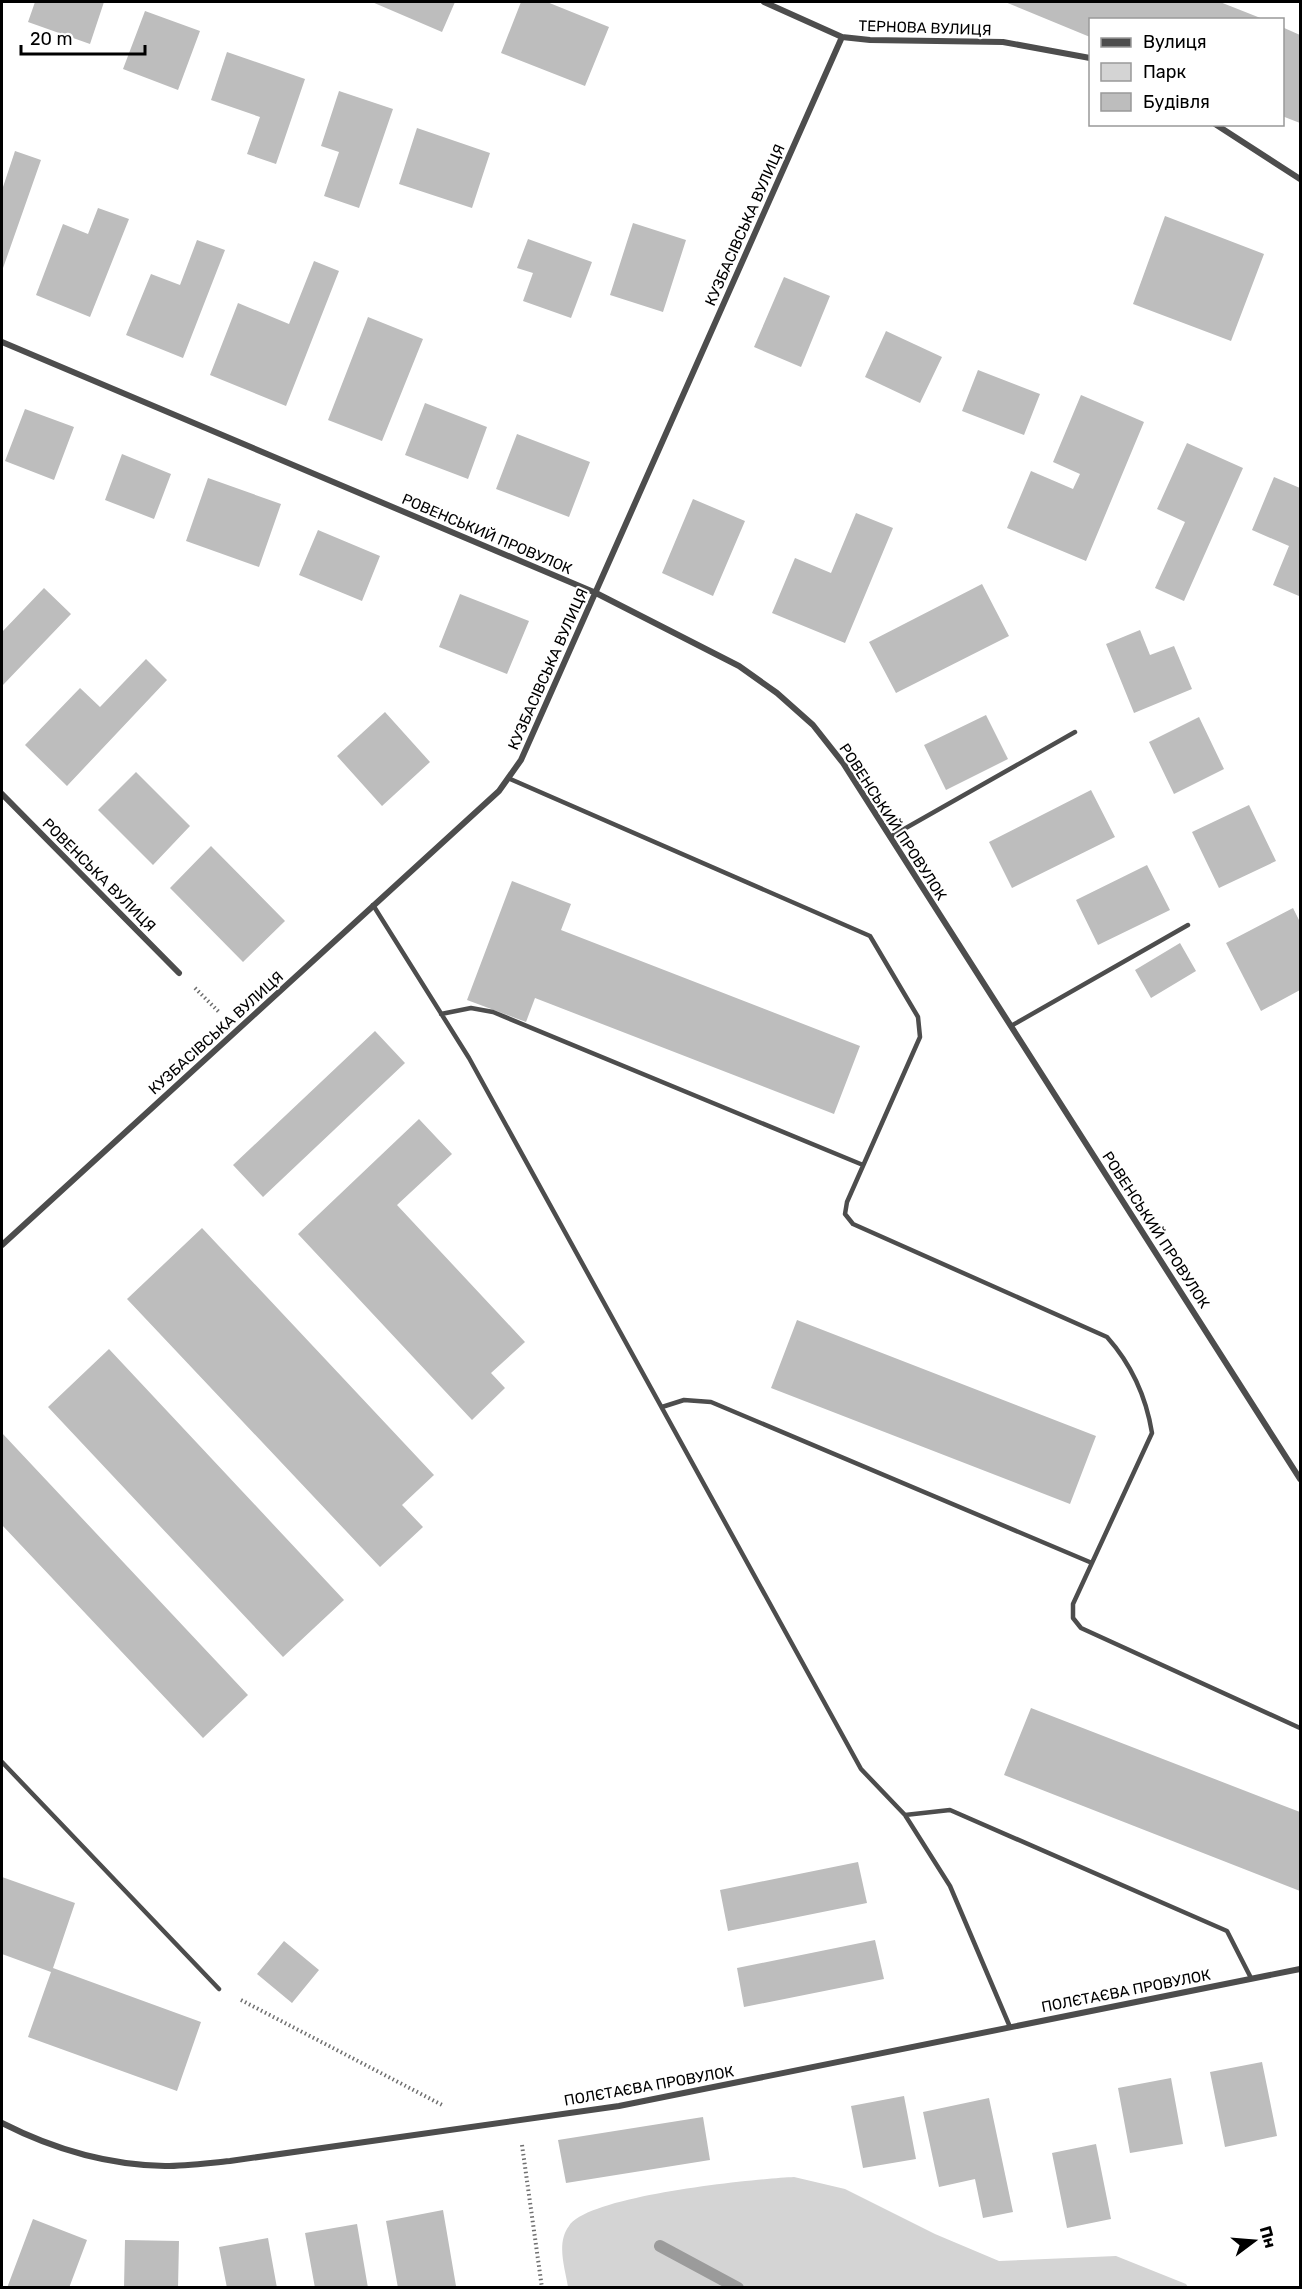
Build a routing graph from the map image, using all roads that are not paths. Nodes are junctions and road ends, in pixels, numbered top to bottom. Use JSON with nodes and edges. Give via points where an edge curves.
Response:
{"nodes":[{"id":1,"x":764,"y":2,"type":"edge"},
{"id":2,"x":842,"y":37,"type":"junction"},
{"id":3,"x":1089,"y":58,"type":"edge"},
{"id":4,"x":1218,"y":126,"type":"edge"},
{"id":5,"x":1300,"y":178,"type":"edge"},
{"id":6,"x":2,"y":342,"type":"edge"},
{"id":7,"x":596,"y":592,"type":"junction"},
{"id":8,"x":1075,"y":732,"type":"dead end"},
{"id":9,"x":508,"y":778,"type":"junction"},
{"id":10,"x":2,"y":794,"type":"edge"},
{"id":11,"x":890,"y":837,"type":"junction"},
{"id":12,"x":373,"y":905,"type":"junction"},
{"id":13,"x":1188,"y":925,"type":"dead end"},
{"id":14,"x":179,"y":973,"type":"road end"},
{"id":15,"x":441,"y":1014,"type":"junction"},
{"id":16,"x":1011,"y":1026,"type":"junction"},
{"id":17,"x":863,"y":1165,"type":"junction"},
{"id":18,"x":2,"y":1245,"type":"edge"},
{"id":19,"x":662,"y":1407,"type":"junction"},
{"id":20,"x":1300,"y":1479,"type":"edge"},
{"id":21,"x":1092,"y":1563,"type":"junction"},
{"id":22,"x":1300,"y":1728,"type":"edge"},
{"id":23,"x":2,"y":1762,"type":"edge"},
{"id":24,"x":905,"y":1815,"type":"junction"},
{"id":25,"x":1300,"y":1968,"type":"edge"},
{"id":26,"x":1251,"y":1978,"type":"junction"},
{"id":27,"x":219,"y":1989,"type":"road end"},
{"id":28,"x":1010,"y":2027,"type":"junction"},
{"id":29,"x":2,"y":2124,"type":"edge"}],
"edges":[{"from":1,"to":2,"type":"street","name":"ТЕРНОВА ВУЛИЦЯ"},
{"from":2,"to":3,"type":"street","name":"ТЕРНОВА ВУЛИЦЯ","via":[[1003,42]]},
{"from":2,"to":7,"type":"street","name":"КУЗБАСІВСЬКА ВУЛИЦЯ"},
{"from":4,"to":5,"type":"street"},
{"from":6,"to":7,"type":"street","name":"РОВЕНСЬКИЙ ПРОВУЛОК"},
{"from":7,"to":9,"type":"street","name":"КУЗБАСІВСЬКА ВУЛИЦЯ","via":[[521,760]]},
{"from":7,"to":11,"type":"street","name":"РОВЕНСЬКИЙ ПРОВУЛОК","via":[[739,666],[777,693],[813,725],[843,763]]},
{"from":8,"to":11,"type":"lane"},
{"from":9,"to":12,"type":"street","name":"КУЗБАСІВСЬКА ВУЛИЦЯ","via":[[499,791]]},
{"from":9,"to":17,"type":"lane","via":[[870,936],[918,1017],[920,1037]]},
{"from":10,"to":14,"type":"street","name":"РОВЕНСЬКА ВУЛИЦЯ"},
{"from":11,"to":16,"type":"street","name":"РОВЕНСЬКИЙ ПРОВУЛОК"},
{"from":12,"to":15,"type":"lane"},
{"from":12,"to":18,"type":"street","name":"КУЗБАСІВСЬКА ВУЛИЦЯ"},
{"from":13,"to":16,"type":"lane"},
{"from":15,"to":17,"type":"lane","via":[[471,1008],[493,1012]]},
{"from":15,"to":19,"type":"lane"},
{"from":16,"to":20,"type":"street","name":"РОВЕНСЬКИЙ ПРОВУЛОК"},
{"from":17,"to":21,"type":"lane","via":[[847,1202],[845,1214],[853,1224],[1107,1337],[1135,1376],[1148,1408],[1152,1434]]},
{"from":19,"to":21,"type":"lane","via":[[684,1401],[711,1402]]},
{"from":19,"to":24,"type":"lane","via":[[861,1769]]},
{"from":21,"to":22,"type":"lane","via":[[1073,1604],[1073,1618],[1081,1628]]},
{"from":23,"to":27,"type":"lane"},
{"from":24,"to":26,"type":"lane","via":[[950,1810],[1227,1931]]},
{"from":24,"to":28,"type":"lane","via":[[950,1886]]},
{"from":25,"to":26,"type":"street","name":"ПОЛЄТАЄВА ПРОВУЛОК"},
{"from":26,"to":28,"type":"street","name":"ПОЛЄТАЄВА ПРОВУЛОК"},
{"from":28,"to":29,"type":"street","name":"ПОЛЄТАЄВА ПРОВУЛОК","via":[[619,2106],[230,2161],[166,2166],[102,2160],[41,2143]]}]}
